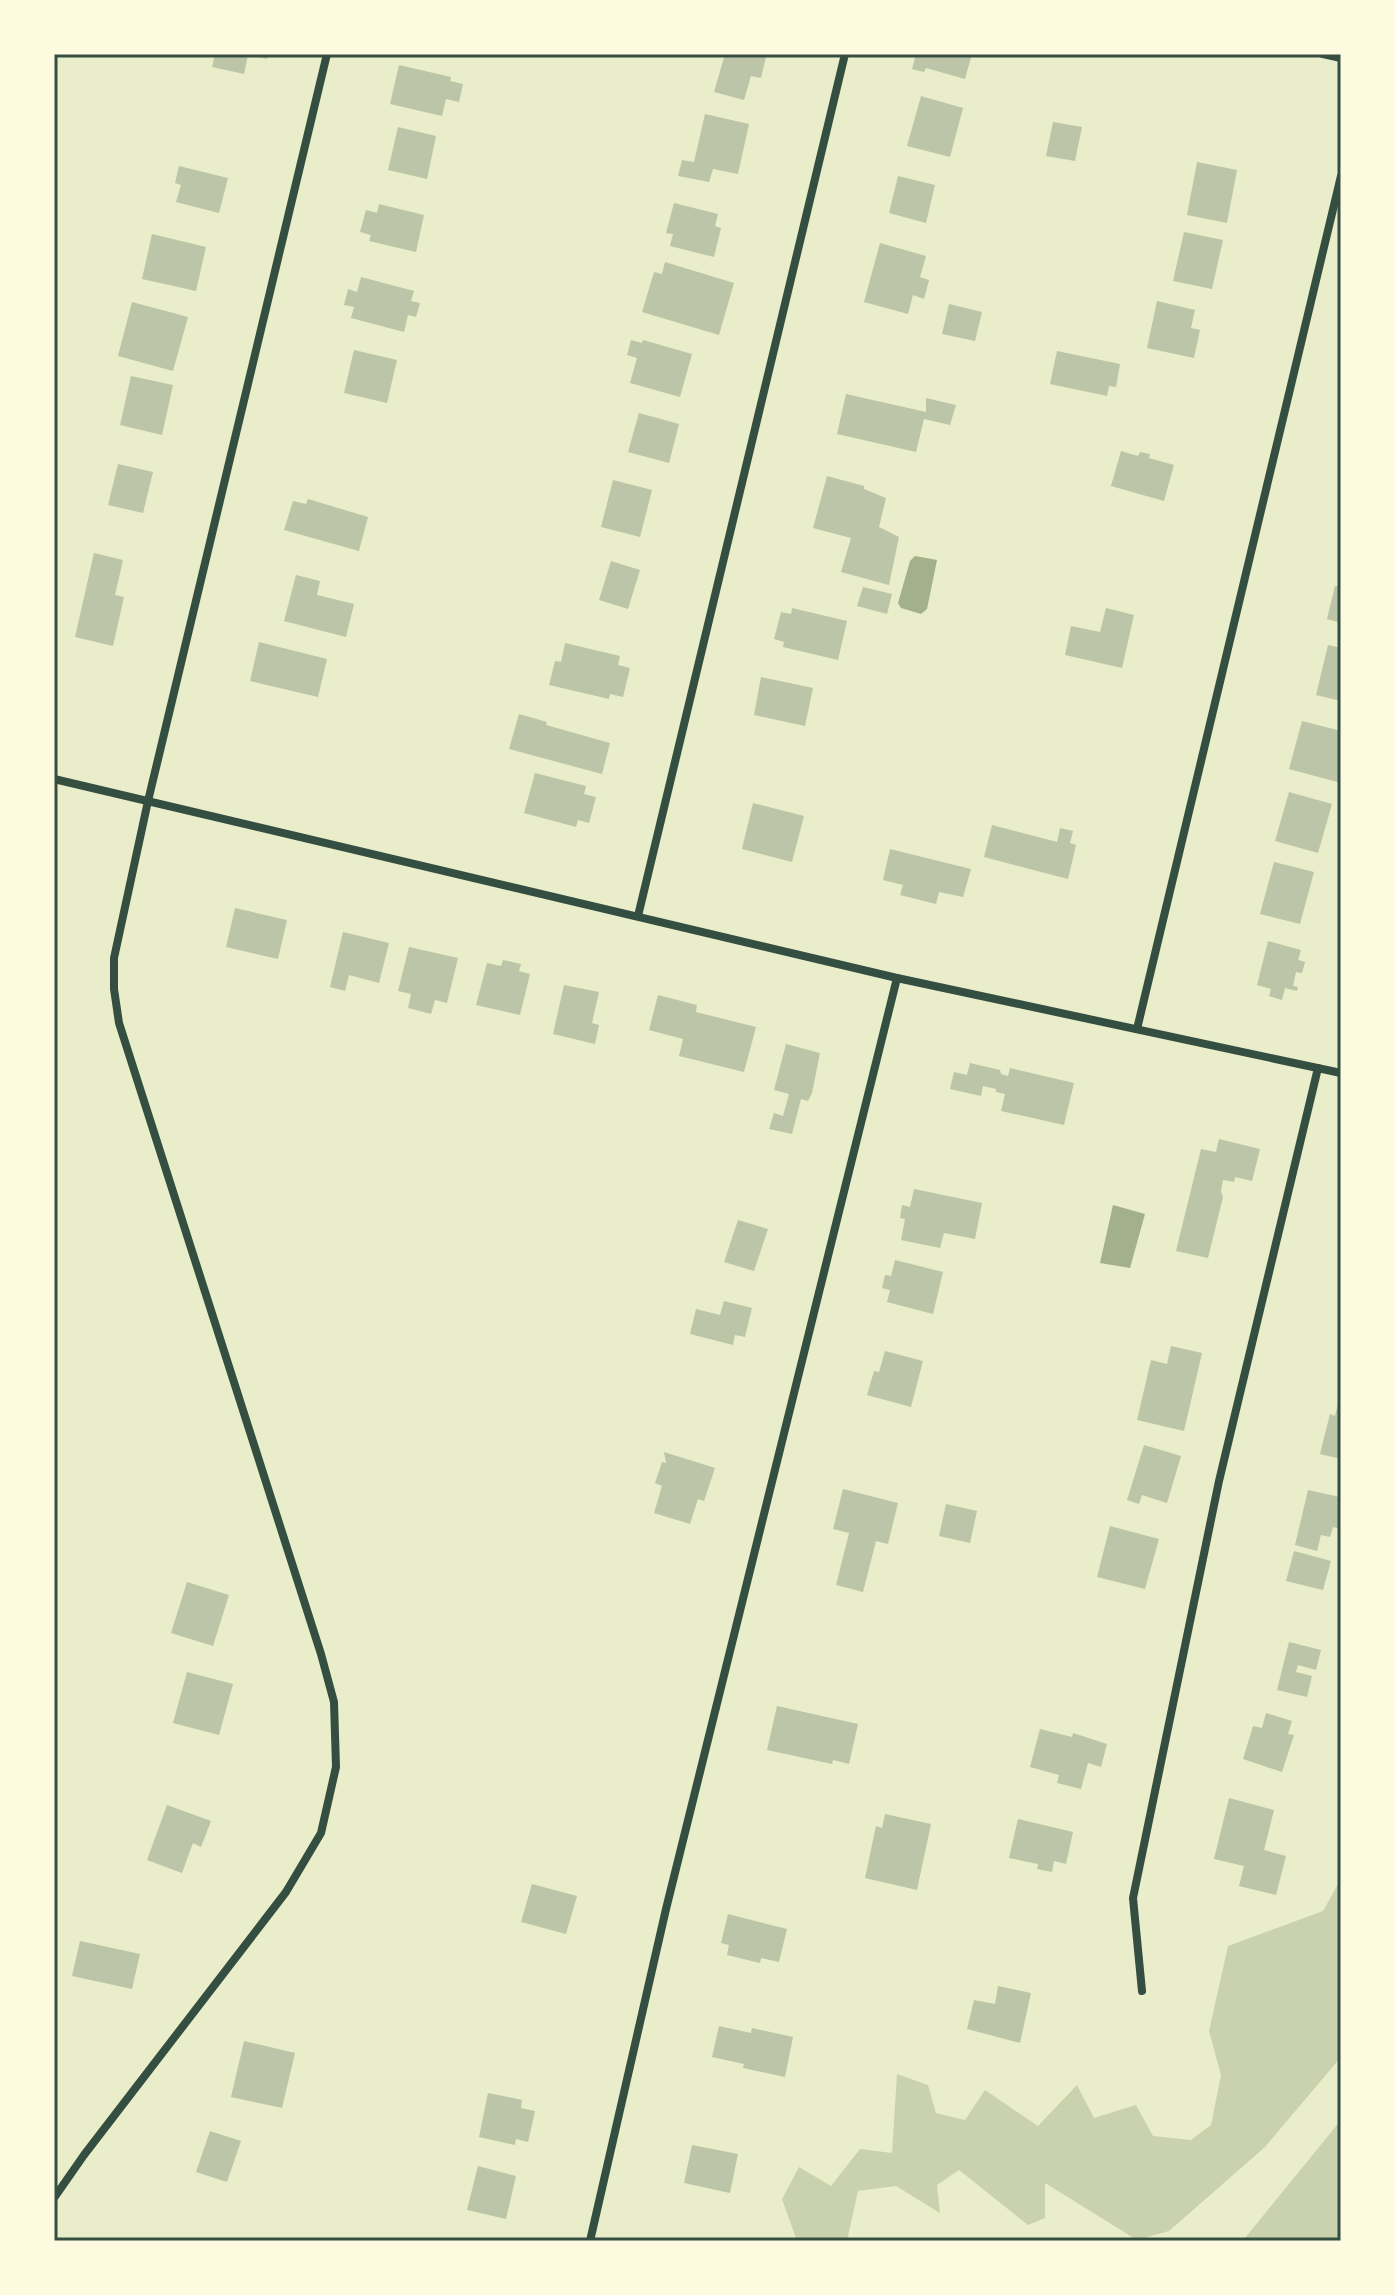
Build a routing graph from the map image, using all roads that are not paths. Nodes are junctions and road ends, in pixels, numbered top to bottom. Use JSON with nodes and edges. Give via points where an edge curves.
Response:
{"nodes":[{"id":1,"x":327,"y":54,"type":"edge"},
{"id":2,"x":845,"y":54,"type":"edge"},
{"id":3,"x":1323,"y":54,"type":"edge"},
{"id":4,"x":1341,"y":58,"type":"edge"},
{"id":5,"x":1341,"y":176,"type":"edge"},
{"id":6,"x":54,"y":779,"type":"edge"},
{"id":7,"x":148,"y":801,"type":"junction"},
{"id":8,"x":638,"y":916,"type":"junction"},
{"id":9,"x":897,"y":978,"type":"junction"},
{"id":10,"x":1137,"y":1029,"type":"junction"},
{"id":11,"x":1318,"y":1068,"type":"junction"},
{"id":12,"x":1341,"y":1073,"type":"edge"},
{"id":13,"x":1142,"y":1991,"type":"dead end"},
{"id":14,"x":54,"y":2198,"type":"edge"},
{"id":15,"x":590,"y":2241,"type":"edge"}],
"edges":[{"from":1,"to":7,"type":"street"},
{"from":2,"to":8,"type":"street"},
{"from":3,"to":4,"type":"street"},
{"from":5,"to":10,"type":"street"},
{"from":6,"to":7,"type":"street"},
{"from":7,"to":8,"type":"street"},
{"from":7,"to":14,"type":"street","via":[[114,958],[119,1023],[321,1654],[334,1702],[336,1767],[321,1833],[286,1892]]},
{"from":8,"to":9,"type":"street"},
{"from":9,"to":10,"type":"street"},
{"from":9,"to":15,"type":"street","via":[[666,1909]]},
{"from":10,"to":11,"type":"street"},
{"from":11,"to":12,"type":"street"},
{"from":11,"to":13,"type":"street","via":[[1219,1481],[1133,1898]]}]}
